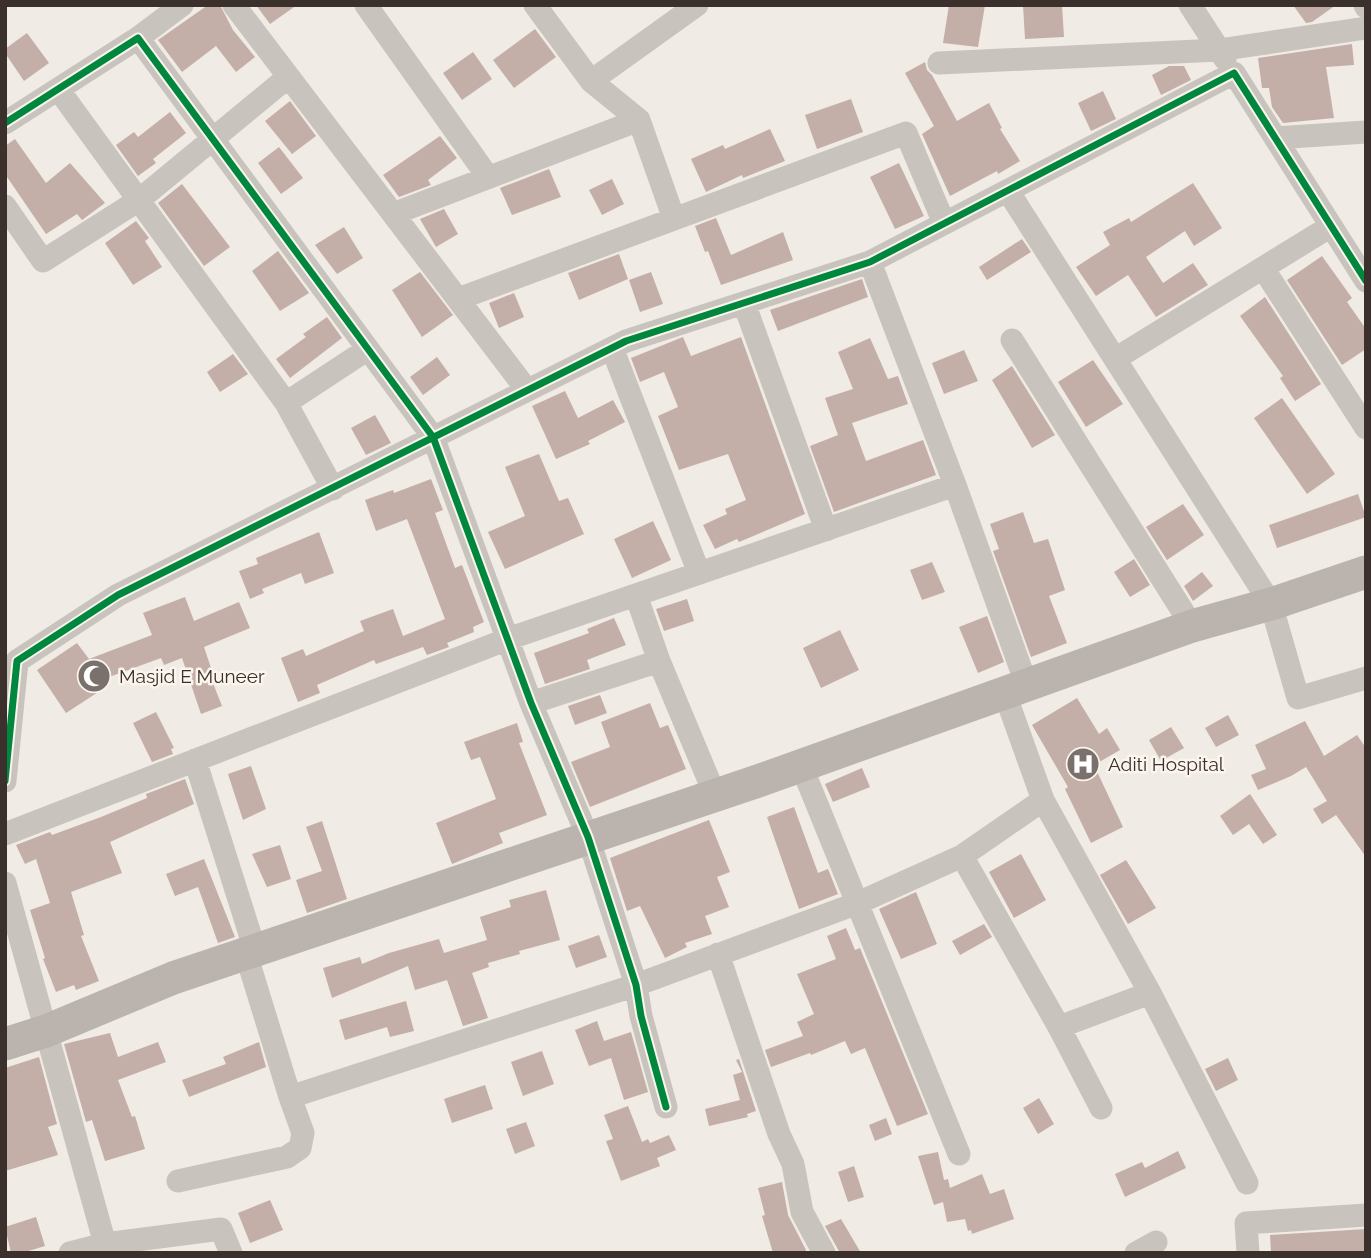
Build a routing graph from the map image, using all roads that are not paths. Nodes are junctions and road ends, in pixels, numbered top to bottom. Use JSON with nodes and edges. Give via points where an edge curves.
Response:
{"nodes":[{"id":1,"x":182,"y":5,"type":"edge"},
{"id":2,"x":233,"y":5,"type":"edge"},
{"id":3,"x":366,"y":5,"type":"edge"},
{"id":4,"x":535,"y":5,"type":"edge"},
{"id":5,"x":697,"y":5,"type":"edge"},
{"id":6,"x":1190,"y":5,"type":"edge"},
{"id":7,"x":1366,"y":28,"type":"edge"},
{"id":8,"x":138,"y":38,"type":"junction"},
{"id":9,"x":1219,"y":50,"type":"junction"},
{"id":10,"x":939,"y":63,"type":"dead end"},
{"id":11,"x":1234,"y":73,"type":"junction"},
{"id":12,"x":288,"y":77,"type":"junction"},
{"id":13,"x":591,"y":81,"type":"junction"},
{"id":14,"x":58,"y":89,"type":"junction"},
{"id":15,"x":639,"y":120,"type":"junction"},
{"id":16,"x":5,"y":123,"type":"edge"},
{"id":17,"x":1366,"y":132,"type":"edge"},
{"id":18,"x":212,"y":138,"type":"junction"},
{"id":19,"x":1275,"y":138,"type":"junction"},
{"id":20,"x":488,"y":177,"type":"junction"},
{"id":21,"x":1008,"y":191,"type":"junction"},
{"id":22,"x":139,"y":200,"type":"junction"},
{"id":23,"x":6,"y":208,"type":"edge"},
{"id":24,"x":393,"y":214,"type":"junction"},
{"id":25,"x":674,"y":219,"type":"junction"},
{"id":26,"x":944,"y":223,"type":"junction"},
{"id":27,"x":1331,"y":226,"type":"junction"},
{"id":28,"x":870,"y":262,"type":"junction"},
{"id":29,"x":1263,"y":268,"type":"junction"},
{"id":30,"x":1366,"y":281,"type":"edge"},
{"id":31,"x":458,"y":299,"type":"junction"},
{"id":32,"x":744,"y":303,"type":"junction"},
{"id":33,"x":1012,"y":340,"type":"dead end"},
{"id":34,"x":612,"y":348,"type":"junction"},
{"id":35,"x":368,"y":349,"type":"junction"},
{"id":36,"x":1115,"y":359,"type":"junction"},
{"id":37,"x":527,"y":390,"type":"junction"},
{"id":38,"x":286,"y":403,"type":"junction"},
{"id":39,"x":1366,"y":428,"type":"edge"},
{"id":40,"x":433,"y":437,"type":"junction"},
{"id":41,"x":956,"y":485,"type":"junction"},
{"id":42,"x":332,"y":489,"type":"junction"},
{"id":43,"x":826,"y":530,"type":"junction"},
{"id":44,"x":1366,"y":572,"type":"edge"},
{"id":45,"x":699,"y":573,"type":"junction"},
{"id":46,"x":636,"y":595,"type":"junction"},
{"id":47,"x":1271,"y":604,"type":"junction"},
{"id":48,"x":1192,"y":626,"type":"junction"},
{"id":49,"x":508,"y":639,"type":"junction"},
{"id":50,"x":659,"y":661,"type":"junction"},
{"id":51,"x":1366,"y":678,"type":"edge"},
{"id":52,"x":1016,"y":690,"type":"junction"},
{"id":53,"x":531,"y":704,"type":"junction"},
{"id":54,"x":195,"y":760,"type":"junction"},
{"id":55,"x":802,"y":765,"type":"junction"},
{"id":56,"x":5,"y":781,"type":"edge"},
{"id":57,"x":715,"y":795,"type":"junction"},
{"id":58,"x":1043,"y":800,"type":"junction"},
{"id":59,"x":5,"y":834,"type":"edge"},
{"id":60,"x":588,"y":837,"type":"junction"},
{"id":61,"x":962,"y":856,"type":"junction"},
{"id":62,"x":5,"y":883,"type":"edge"},
{"id":63,"x":858,"y":903,"type":"junction"},
{"id":64,"x":251,"y":952,"type":"junction"},
{"id":65,"x":718,"y":954,"type":"junction"},
{"id":66,"x":636,"y":985,"type":"junction"},
{"id":67,"x":1150,"y":993,"type":"junction"},
{"id":68,"x":1059,"y":1027,"type":"junction"},
{"id":69,"x":46,"y":1031,"type":"junction"},
{"id":70,"x":5,"y":1045,"type":"edge"},
{"id":71,"x":290,"y":1097,"type":"junction"},
{"id":72,"x":666,"y":1107,"type":"dead end"},
{"id":73,"x":1101,"y":1108,"type":"dead end"},
{"id":74,"x":959,"y":1154,"type":"dead end"},
{"id":75,"x":178,"y":1181,"type":"dead end"},
{"id":76,"x":1247,"y":1183,"type":"dead end"},
{"id":77,"x":1366,"y":1215,"type":"edge"},
{"id":78,"x":105,"y":1244,"type":"junction"},
{"id":79,"x":70,"y":1253,"type":"edge"},
{"id":80,"x":230,"y":1253,"type":"edge"},
{"id":81,"x":824,"y":1253,"type":"edge"},
{"id":82,"x":1248,"y":1253,"type":"edge"}],
"edges":[{"from":1,"to":8,"type":"street"},
{"from":2,"to":12,"type":"street"},
{"from":3,"to":20,"type":"street"},
{"from":4,"to":13,"type":"street"},
{"from":5,"to":13,"type":"street"},
{"from":6,"to":9,"type":"street"},
{"from":7,"to":9,"type":"street"},
{"from":8,"to":14,"type":"street"},
{"from":8,"to":18,"type":"street"},
{"from":9,"to":10,"type":"street"},
{"from":9,"to":11,"type":"street"},
{"from":11,"to":19,"type":"street"},
{"from":11,"to":21,"type":"street"},
{"from":12,"to":18,"type":"street"},
{"from":12,"to":24,"type":"street"},
{"from":13,"to":15,"type":"street"},
{"from":14,"to":16,"type":"street"},
{"from":14,"to":22,"type":"street"},
{"from":15,"to":20,"type":"street"},
{"from":15,"to":25,"type":"street"},
{"from":17,"to":19,"type":"street"},
{"from":18,"to":22,"type":"street"},
{"from":18,"to":35,"type":"street"},
{"from":19,"to":27,"type":"street"},
{"from":20,"to":24,"type":"street"},
{"from":21,"to":26,"type":"street"},
{"from":21,"to":36,"type":"street"},
{"from":22,"to":23,"type":"street","via":[[43,261]]},
{"from":22,"to":38,"type":"street"},
{"from":24,"to":31,"type":"street"},
{"from":25,"to":26,"type":"street","via":[[906,133]]},
{"from":25,"to":31,"type":"street"},
{"from":26,"to":28,"type":"street"},
{"from":27,"to":29,"type":"street"},
{"from":27,"to":30,"type":"street"},
{"from":28,"to":32,"type":"street"},
{"from":28,"to":41,"type":"street"},
{"from":29,"to":36,"type":"street"},
{"from":29,"to":39,"type":"street"},
{"from":31,"to":37,"type":"street"},
{"from":32,"to":34,"type":"street"},
{"from":32,"to":43,"type":"street"},
{"from":33,"to":48,"type":"street"},
{"from":34,"to":37,"type":"street"},
{"from":34,"to":45,"type":"street"},
{"from":35,"to":38,"type":"street"},
{"from":35,"to":40,"type":"street"},
{"from":36,"to":47,"type":"street"},
{"from":37,"to":40,"type":"street"},
{"from":38,"to":42,"type":"street"},
{"from":40,"to":42,"type":"street"},
{"from":40,"to":49,"type":"street"},
{"from":41,"to":43,"type":"street"},
{"from":41,"to":52,"type":"street"},
{"from":42,"to":56,"type":"street","via":[[117,595],[17,661]]},
{"from":43,"to":45,"type":"street"},
{"from":44,"to":47,"type":"main road"},
{"from":45,"to":46,"type":"street"},
{"from":46,"to":49,"type":"street"},
{"from":46,"to":50,"type":"street"},
{"from":47,"to":48,"type":"main road"},
{"from":47,"to":51,"type":"street","via":[[1298,698]]},
{"from":48,"to":52,"type":"main road"},
{"from":49,"to":53,"type":"street"},
{"from":49,"to":54,"type":"street"},
{"from":50,"to":53,"type":"street"},
{"from":50,"to":57,"type":"street"},
{"from":52,"to":55,"type":"main road"},
{"from":52,"to":58,"type":"street"},
{"from":53,"to":60,"type":"street"},
{"from":54,"to":59,"type":"street"},
{"from":54,"to":64,"type":"street"},
{"from":55,"to":57,"type":"main road"},
{"from":55,"to":63,"type":"street"},
{"from":57,"to":60,"type":"main road"},
{"from":58,"to":61,"type":"street"},
{"from":58,"to":67,"type":"street"},
{"from":60,"to":64,"type":"main road"},
{"from":60,"to":66,"type":"street"},
{"from":61,"to":63,"type":"street"},
{"from":61,"to":68,"type":"street"},
{"from":62,"to":69,"type":"street"},
{"from":63,"to":65,"type":"street"},
{"from":63,"to":74,"type":"street"},
{"from":64,"to":69,"type":"main road","via":[[173,978]]},
{"from":64,"to":71,"type":"street"},
{"from":65,"to":66,"type":"street"},
{"from":65,"to":81,"type":"street","via":[[793,1164],[802,1212]]},
{"from":66,"to":71,"type":"street"},
{"from":66,"to":72,"type":"street"},
{"from":67,"to":68,"type":"street"},
{"from":67,"to":76,"type":"street"},
{"from":68,"to":73,"type":"street"},
{"from":69,"to":70,"type":"main road"},
{"from":69,"to":78,"type":"street"},
{"from":71,"to":75,"type":"street","via":[[303,1133],[300,1148],[287,1157]]},
{"from":77,"to":82,"type":"street","via":[[1245,1223]]},
{"from":78,"to":79,"type":"street"},
{"from":78,"to":80,"type":"street","via":[[221,1229]]}]}
